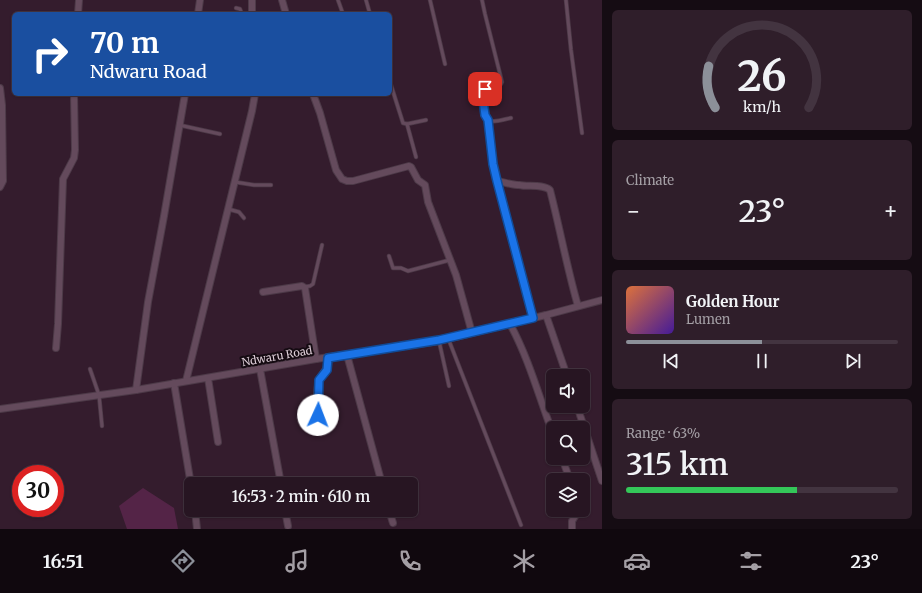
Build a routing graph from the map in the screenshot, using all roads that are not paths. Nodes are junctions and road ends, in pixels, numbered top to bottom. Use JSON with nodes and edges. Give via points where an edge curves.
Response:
{"nodes":[{"id":1,"x":79,"y":0,"type":"edge"},
{"id":2,"x":200,"y":0,"type":"edge"},
{"id":3,"x":252,"y":0,"type":"edge"},
{"id":4,"x":282,"y":0,"type":"edge"},
{"id":5,"x":338,"y":0,"type":"edge"},
{"id":6,"x":366,"y":0,"type":"edge"},
{"id":7,"x":430,"y":0,"type":"edge"},
{"id":8,"x":482,"y":0,"type":"edge"},
{"id":9,"x":566,"y":0,"type":"edge"},
{"id":10,"x":236,"y":8,"type":"dead end"},
{"id":11,"x":78,"y":12,"type":"edge"},
{"id":12,"x":198,"y":12,"type":"edge"},
{"id":13,"x":241,"y":12,"type":"edge"},
{"id":14,"x":252,"y":12,"type":"edge"},
{"id":15,"x":285,"y":12,"type":"edge"},
{"id":16,"x":342,"y":12,"type":"edge"},
{"id":17,"x":369,"y":12,"type":"edge"},
{"id":18,"x":445,"y":64,"type":"dead end"},
{"id":19,"x":0,"y":88,"type":"edge"},
{"id":20,"x":392,"y":89,"type":"edge"},
{"id":21,"x":74,"y":96,"type":"edge"},
{"id":22,"x":184,"y":96,"type":"edge"},
{"id":23,"x":255,"y":96,"type":"edge"},
{"id":24,"x":314,"y":96,"type":"edge"},
{"id":25,"x":1,"y":105,"type":"edge"},
{"id":26,"x":511,"y":118,"type":"dead end"},
{"id":27,"x":426,"y":120,"type":"dead end"},
{"id":28,"x":488,"y":120,"type":"junction"},
{"id":29,"x":407,"y":124,"type":"junction"},
{"id":30,"x":179,"y":125,"type":"junction"},
{"id":31,"x":582,"y":133,"type":"dead end"},
{"id":32,"x":220,"y":134,"type":"dead end"},
{"id":33,"x":416,"y":157,"type":"dead end"},
{"id":34,"x":497,"y":181,"type":"junction"},
{"id":35,"x":235,"y":182,"type":"junction"},
{"id":36,"x":271,"y":185,"type":"dead end"},
{"id":37,"x":0,"y":187,"type":"edge"},
{"id":38,"x":228,"y":208,"type":"junction"},
{"id":39,"x":244,"y":218,"type":"dead end"},
{"id":40,"x":322,"y":245,"type":"dead end"},
{"id":41,"x":389,"y":256,"type":"dead end"},
{"id":42,"x":450,"y":260,"type":"junction"},
{"id":43,"x":304,"y":287,"type":"junction"},
{"id":44,"x":263,"y":292,"type":"dead end"},
{"id":45,"x":602,"y":300,"type":"edge"},
{"id":46,"x":578,"y":306,"type":"junction"},
{"id":47,"x":546,"y":315,"type":"junction"},
{"id":48,"x":533,"y":318,"type":"junction"},
{"id":49,"x":510,"y":324,"type":"junction"},
{"id":50,"x":472,"y":333,"type":"junction"},
{"id":51,"x":448,"y":338,"type":"junction"},
{"id":52,"x":439,"y":340,"type":"junction"},
{"id":53,"x":56,"y":348,"type":"dead end"},
{"id":54,"x":347,"y":355,"type":"junction"},
{"id":55,"x":328,"y":358,"type":"junction"},
{"id":56,"x":316,"y":359,"type":"junction"},
{"id":57,"x":260,"y":369,"type":"junction"},
{"id":58,"x":565,"y":369,"type":"edge"},
{"id":59,"x":90,"y":370,"type":"dead end"},
{"id":60,"x":208,"y":378,"type":"junction"},
{"id":61,"x":186,"y":381,"type":"junction"},
{"id":62,"x":174,"y":383,"type":"junction"},
{"id":63,"x":449,"y":386,"type":"dead end"},
{"id":64,"x":136,"y":390,"type":"junction"},
{"id":65,"x":99,"y":395,"type":"junction"},
{"id":66,"x":0,"y":409,"type":"edge"},
{"id":67,"x":580,"y":413,"type":"edge"},
{"id":68,"x":319,"y":420,"type":"dead end"},
{"id":69,"x":549,"y":421,"type":"edge"},
{"id":70,"x":102,"y":426,"type":"dead end"},
{"id":71,"x":218,"y":442,"type":"dead end"},
{"id":72,"x":190,"y":477,"type":"edge"},
{"id":73,"x":280,"y":477,"type":"edge"},
{"id":74,"x":380,"y":477,"type":"edge"},
{"id":75,"x":602,"y":481,"type":"edge"},
{"id":76,"x":196,"y":517,"type":"edge"},
{"id":77,"x":286,"y":517,"type":"edge"},
{"id":78,"x":391,"y":517,"type":"edge"},
{"id":79,"x":575,"y":517,"type":"edge"},
{"id":80,"x":393,"y":522,"type":"dead end"},
{"id":81,"x":521,"y":525,"type":"dead end"},
{"id":82,"x":288,"y":526,"type":"dead end"},
{"id":83,"x":197,"y":529,"type":"edge"},
{"id":84,"x":572,"y":529,"type":"edge"}],
"edges":[{"from":1,"to":11,"type":"street"},
{"from":2,"to":12,"type":"street"},
{"from":3,"to":14,"type":"street"},
{"from":4,"to":15,"type":"street"},
{"from":5,"to":16,"type":"lane"},
{"from":6,"to":17,"type":"lane"},
{"from":7,"to":18,"type":"lane"},
{"from":8,"to":28,"type":"lane","via":[[502,82],[482,91]]},
{"from":9,"to":31,"type":"lane"},
{"from":10,"to":13,"type":"lane"},
{"from":19,"to":25,"type":"street"},
{"from":20,"to":29,"type":"lane","via":[[402,122]]},
{"from":21,"to":53,"type":"street","via":[[74,158],[63,179]]},
{"from":22,"to":30,"type":"street"},
{"from":23,"to":35,"type":"street"},
{"from":24,"to":42,"type":"street","via":[[336,170],[342,179],[353,181],[411,167],[418,180],[425,185],[428,202]]},
{"from":25,"to":37,"type":"street","via":[[3,181]]},
{"from":26,"to":28,"type":"lane"},
{"from":27,"to":29,"type":"lane"},
{"from":28,"to":34,"type":"street"},
{"from":29,"to":33,"type":"lane"},
{"from":30,"to":32,"type":"lane"},
{"from":30,"to":64,"type":"street","via":[[148,302]]},
{"from":34,"to":46,"type":"street","via":[[550,190]]},
{"from":34,"to":48,"type":"street"},
{"from":35,"to":36,"type":"lane"},
{"from":35,"to":38,"type":"street"},
{"from":38,"to":39,"type":"lane","via":[[239,212]]},
{"from":38,"to":61,"type":"street"},
{"from":40,"to":43,"type":"lane","via":[[313,284]]},
{"from":41,"to":42,"type":"lane","via":[[393,268],[408,271]]},
{"from":42,"to":50,"type":"street"},
{"from":43,"to":44,"type":"street"},
{"from":43,"to":56,"type":"street"},
{"from":45,"to":46,"type":"street","name":"Ndwaru Road"},
{"from":46,"to":47,"type":"street","name":"Ndwaru Road"},
{"from":47,"to":48,"type":"street","name":"Ndwaru Road"},
{"from":47,"to":58,"type":"street"},
{"from":48,"to":49,"type":"street","name":"Ndwaru Road"},
{"from":49,"to":50,"type":"street","name":"Ndwaru Road"},
{"from":49,"to":69,"type":"street","via":[[531,369]]},
{"from":50,"to":51,"type":"street","name":"Ndwaru Road"},
{"from":51,"to":52,"type":"street","name":"Ndwaru Road"},
{"from":51,"to":81,"type":"lane"},
{"from":52,"to":54,"type":"street","name":"Ndwaru Road"},
{"from":52,"to":63,"type":"lane"},
{"from":54,"to":55,"type":"street","name":"Ndwaru Road"},
{"from":54,"to":74,"type":"street"},
{"from":55,"to":56,"type":"street","name":"Ndwaru Road"},
{"from":55,"to":68,"type":"street","via":[[327,370],[319,380]]},
{"from":56,"to":57,"type":"street","name":"Ndwaru Road"},
{"from":57,"to":60,"type":"street","name":"Ndwaru Road"},
{"from":57,"to":73,"type":"street"},
{"from":59,"to":65,"type":"lane"},
{"from":60,"to":61,"type":"street","name":"Ndwaru Road"},
{"from":60,"to":71,"type":"street"},
{"from":61,"to":62,"type":"street","name":"Ndwaru Road"},
{"from":62,"to":64,"type":"street","name":"Ndwaru Road"},
{"from":62,"to":72,"type":"street"},
{"from":64,"to":65,"type":"street","name":"Ndwaru Road"},
{"from":65,"to":66,"type":"street","name":"Ndwaru Road"},
{"from":65,"to":70,"type":"lane"},
{"from":67,"to":75,"type":"street"},
{"from":76,"to":83,"type":"street"},
{"from":77,"to":82,"type":"street"},
{"from":78,"to":80,"type":"street"},
{"from":79,"to":84,"type":"street"}]}
